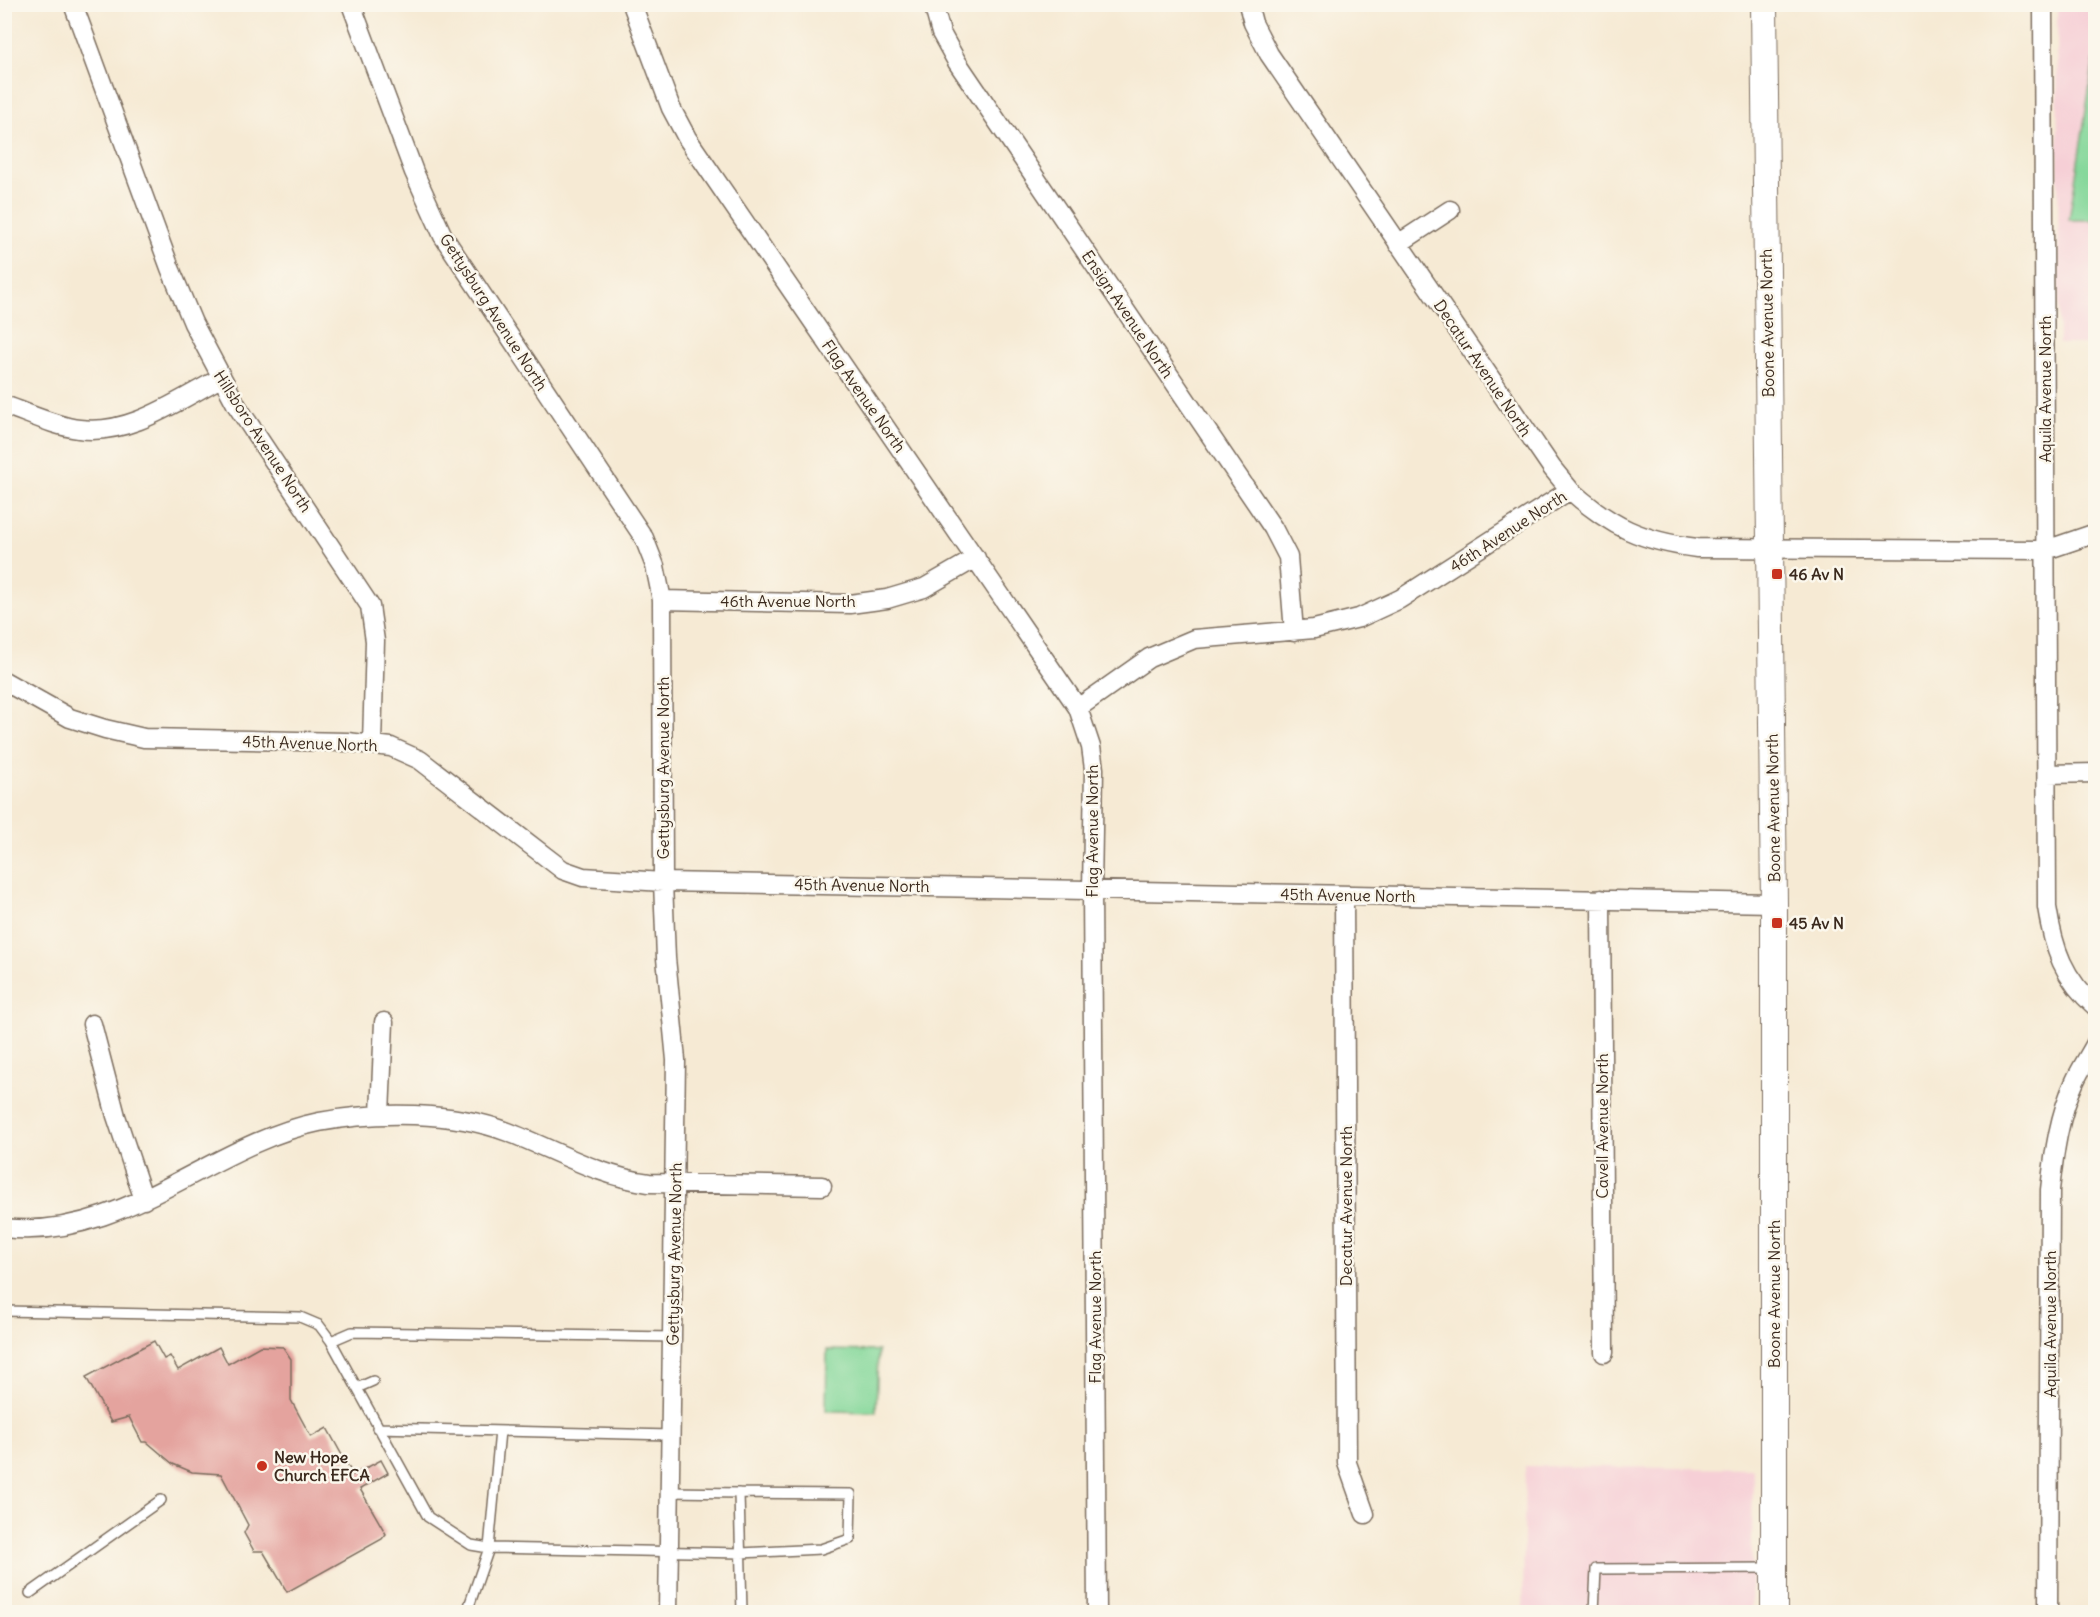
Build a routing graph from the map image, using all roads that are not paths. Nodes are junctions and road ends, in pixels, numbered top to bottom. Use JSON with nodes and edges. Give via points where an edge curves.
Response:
{"nodes":[{"id":1,"x":73,"y":4,"type":"edge"},
{"id":2,"x":351,"y":4,"type":"edge"},
{"id":3,"x":632,"y":4,"type":"edge"},
{"id":4,"x":933,"y":4,"type":"edge"},
{"id":5,"x":1248,"y":4,"type":"edge"},
{"id":6,"x":1764,"y":4,"type":"edge"},
{"id":7,"x":2043,"y":4,"type":"edge"},
{"id":8,"x":1450,"y":210,"type":"dead end"},
{"id":9,"x":1398,"y":244,"type":"junction"},
{"id":10,"x":221,"y":378,"type":"junction"},
{"id":11,"x":4,"y":405,"type":"edge"},
{"id":12,"x":1570,"y":490,"type":"junction"},
{"id":13,"x":2096,"y":533,"type":"edge"},
{"id":14,"x":1770,"y":547,"type":"junction"},
{"id":15,"x":2046,"y":550,"type":"junction"},
{"id":16,"x":976,"y":558,"type":"junction"},
{"id":17,"x":662,"y":600,"type":"junction"},
{"id":18,"x":1294,"y":632,"type":"junction"},
{"id":19,"x":4,"y":681,"type":"edge"},
{"id":20,"x":1078,"y":708,"type":"junction"},
{"id":21,"x":372,"y":743,"type":"junction"},
{"id":22,"x":2096,"y":773,"type":"edge"},
{"id":23,"x":2048,"y":774,"type":"junction"},
{"id":24,"x":663,"y":882,"type":"junction"},
{"id":25,"x":1092,"y":890,"type":"junction"},
{"id":26,"x":1344,"y":895,"type":"junction"},
{"id":27,"x":1601,"y":899,"type":"junction"},
{"id":28,"x":1774,"y":903,"type":"junction"},
{"id":29,"x":2096,"y":1007,"type":"edge"},
{"id":30,"x":384,"y":1022,"type":"dead end"},
{"id":31,"x":92,"y":1024,"type":"dead end"},
{"id":32,"x":2096,"y":1043,"type":"edge"},
{"id":33,"x":380,"y":1114,"type":"junction"},
{"id":34,"x":675,"y":1184,"type":"junction"},
{"id":35,"x":822,"y":1186,"type":"dead end"},
{"id":36,"x":144,"y":1200,"type":"junction"},
{"id":37,"x":4,"y":1228,"type":"edge"},
{"id":38,"x":4,"y":1311,"type":"edge"},
{"id":39,"x":673,"y":1337,"type":"junction"},
{"id":40,"x":331,"y":1341,"type":"junction"},
{"id":41,"x":1604,"y":1353,"type":"dead end"},
{"id":42,"x":373,"y":1381,"type":"dead end"},
{"id":43,"x":357,"y":1388,"type":"junction"},
{"id":44,"x":377,"y":1428,"type":"junction"},
{"id":45,"x":500,"y":1431,"type":"junction"},
{"id":46,"x":671,"y":1435,"type":"junction"},
{"id":47,"x":670,"y":1492,"type":"junction"},
{"id":48,"x":739,"y":1493,"type":"junction"},
{"id":49,"x":161,"y":1500,"type":"dead end"},
{"id":50,"x":1365,"y":1514,"type":"dead end"},
{"id":51,"x":489,"y":1548,"type":"junction"},
{"id":52,"x":669,"y":1551,"type":"junction"},
{"id":53,"x":741,"y":1553,"type":"junction"},
{"id":54,"x":1774,"y":1568,"type":"junction"},
{"id":55,"x":30,"y":1593,"type":"dead end"},
{"id":56,"x":467,"y":1612,"type":"edge"},
{"id":57,"x":668,"y":1612,"type":"edge"},
{"id":58,"x":741,"y":1612,"type":"edge"},
{"id":59,"x":1096,"y":1612,"type":"edge"},
{"id":60,"x":1594,"y":1612,"type":"edge"},
{"id":61,"x":1774,"y":1612,"type":"edge"},
{"id":62,"x":2048,"y":1612,"type":"edge"}],
"edges":[{"from":1,"to":10,"type":"street","name":"Hillsboro Avenue North","via":[[170,268]]},
{"from":2,"to":17,"type":"street","name":"Gettysburg Avenue North","via":[[414,172],[443,236],[644,538]]},
{"from":3,"to":16,"type":"street","name":"Flag Avenue North","via":[[671,108],[687,138]]},
{"from":4,"to":18,"type":"street","name":"Ensign Avenue North","via":[[941,33],[957,62],[1273,528],[1288,556]]},
{"from":5,"to":9,"type":"street","name":"Decatur Avenue North","via":[[1269,54]]},
{"from":6,"to":14,"type":"street","name":"Boone Avenue North"},
{"from":7,"to":15,"type":"street","name":"Aquila Avenue North"},
{"from":8,"to":9,"type":"street"},
{"from":9,"to":12,"type":"street","name":"Decatur Avenue North"},
{"from":10,"to":11,"type":"street","via":[[127,425],[103,431],[78,429]]},
{"from":10,"to":21,"type":"street","name":"Hillsboro Avenue North","via":[[370,606],[375,641]]},
{"from":12,"to":14,"type":"street","name":"46th Avenue North","via":[[1596,513],[1628,532],[1661,543],[1697,548]]},
{"from":12,"to":18,"type":"street","name":"46th Avenue North","via":[[1400,599],[1359,618]]},
{"from":13,"to":15,"type":"street","name":"46th Avenue North"},
{"from":14,"to":15,"type":"street","name":"46th Avenue North"},
{"from":14,"to":28,"type":"street","name":"Boone Avenue North"},
{"from":15,"to":23,"type":"street","name":"Aquila Avenue North"},
{"from":16,"to":17,"type":"street","name":"46th Avenue North","via":[[924,588],[887,599]]},
{"from":16,"to":20,"type":"street","name":"Flag Avenue North"},
{"from":17,"to":24,"type":"street","name":"Gettysburg Avenue North"},
{"from":18,"to":20,"type":"street","name":"46th Avenue North","via":[[1194,639],[1171,647]]},
{"from":19,"to":21,"type":"street","name":"45th Avenue North","via":[[70,718],[144,738]]},
{"from":20,"to":25,"type":"street","name":"Flag Avenue North","via":[[1094,769]]},
{"from":21,"to":24,"type":"street","name":"45th Avenue North","via":[[420,760],[563,870],[583,878]]},
{"from":22,"to":23,"type":"street"},
{"from":23,"to":29,"type":"street","name":"Aquila Avenue North","via":[[2047,907],[2052,940],[2063,970],[2083,997]]},
{"from":24,"to":25,"type":"street","name":"45th Avenue North"},
{"from":24,"to":34,"type":"street","name":"Gettysburg Avenue North","via":[[676,1060]]},
{"from":25,"to":26,"type":"street","name":"45th Avenue North"},
{"from":25,"to":59,"type":"street","name":"Flag Avenue North"},
{"from":26,"to":27,"type":"street","name":"45th Avenue North"},
{"from":26,"to":50,"type":"street","name":"Decatur Avenue North","via":[[1347,1463]]},
{"from":27,"to":28,"type":"street","name":"45th Avenue North"},
{"from":27,"to":41,"type":"street","name":"Cavell Avenue North"},
{"from":28,"to":54,"type":"street","name":"Boone Avenue North"},
{"from":30,"to":33,"type":"street"},
{"from":31,"to":36,"type":"street","via":[[116,1116]]},
{"from":32,"to":62,"type":"street","name":"Aquila Avenue North","via":[[2062,1116],[2050,1191]]},
{"from":33,"to":34,"type":"street","via":[[470,1122],[507,1132],[618,1178]]},
{"from":33,"to":36,"type":"street","via":[[319,1122],[265,1138]]},
{"from":34,"to":35,"type":"street"},
{"from":34,"to":39,"type":"street","name":"Gettysburg Avenue North"},
{"from":36,"to":37,"type":"street","via":[[101,1217],[62,1226]]},
{"from":38,"to":40,"type":"lane","via":[[300,1317],[319,1325]]},
{"from":39,"to":40,"type":"lane","via":[[352,1332]]},
{"from":39,"to":46,"type":"street","name":"Gettysburg Avenue North"},
{"from":40,"to":43,"type":"lane"},
{"from":42,"to":43,"type":"lane"},
{"from":43,"to":44,"type":"lane"},
{"from":44,"to":45,"type":"lane"},
{"from":44,"to":51,"type":"lane","via":[[428,1517],[471,1545]]},
{"from":45,"to":46,"type":"lane"},
{"from":45,"to":51,"type":"lane"},
{"from":46,"to":47,"type":"street","name":"Gettysburg Avenue North"},
{"from":47,"to":48,"type":"lane"},
{"from":47,"to":52,"type":"street","name":"Gettysburg Avenue North"},
{"from":48,"to":53,"type":"lane"},
{"from":48,"to":53,"type":"lane","via":[[851,1494],[850,1539],[821,1549]]},
{"from":49,"to":55,"type":"lane"},
{"from":51,"to":52,"type":"lane"},
{"from":51,"to":56,"type":"lane"},
{"from":52,"to":53,"type":"lane"},
{"from":52,"to":57,"type":"street","name":"Gettysburg Avenue North"},
{"from":53,"to":58,"type":"lane"},
{"from":54,"to":60,"type":"lane","via":[[1596,1569]]},
{"from":54,"to":61,"type":"street","name":"Boone Avenue North"}]}
